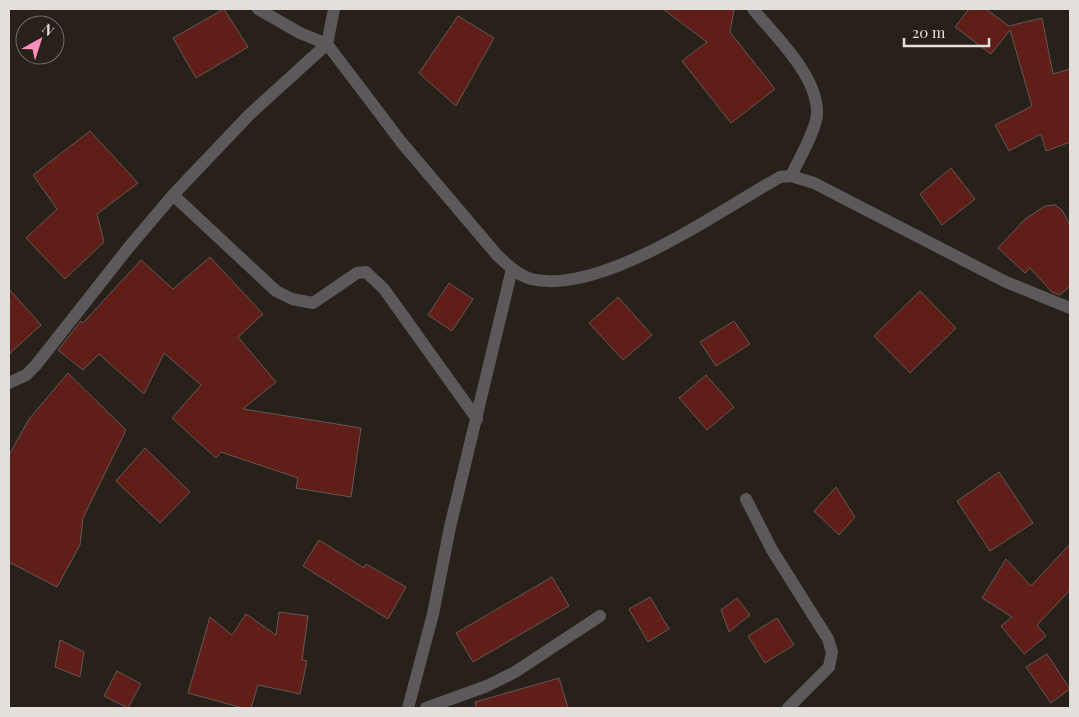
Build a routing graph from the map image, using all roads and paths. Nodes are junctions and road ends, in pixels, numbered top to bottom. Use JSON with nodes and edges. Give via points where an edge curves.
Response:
{"nodes":[{"id":1,"x":258,"y":9,"type":"edge"},
{"id":2,"x":334,"y":9,"type":"edge"},
{"id":3,"x":753,"y":9,"type":"edge"},
{"id":4,"x":327,"y":44,"type":"junction"},
{"id":5,"x":791,"y":176,"type":"junction"},
{"id":6,"x":173,"y":195,"type":"junction"},
{"id":7,"x":512,"y":269,"type":"junction"},
{"id":8,"x":1070,"y":308,"type":"edge"},
{"id":9,"x":9,"y":382,"type":"edge"},
{"id":10,"x":477,"y":419,"type":"junction"},
{"id":11,"x":746,"y":499,"type":"dead end"},
{"id":12,"x":600,"y":616,"type":"dead end"},
{"id":13,"x":408,"y":708,"type":"edge"},
{"id":14,"x":426,"y":708,"type":"edge"},
{"id":15,"x":788,"y":708,"type":"edge"}],
"edges":[{"from":1,"to":4,"type":"street"},
{"from":2,"to":4,"type":"street"},
{"from":3,"to":5,"type":"street","via":[[808,78],[817,112],[807,144]]},
{"from":4,"to":6,"type":"street"},
{"from":4,"to":7,"type":"street","via":[[402,143]]},
{"from":5,"to":7,"type":"street","via":[[780,177],[689,231],[626,262],[576,279],[530,278]]},
{"from":5,"to":8,"type":"street","via":[[814,183],[1006,282]]},
{"from":6,"to":9,"type":"street","via":[[36,365],[26,375]]},
{"from":6,"to":10,"type":"street","via":[[276,291],[292,299],[313,303],[357,273],[366,272],[384,289]]},
{"from":7,"to":10,"type":"street"},
{"from":10,"to":13,"type":"street"},
{"from":11,"to":15,"type":"street","via":[[772,550],[828,639],[832,652],[829,667]]},
{"from":12,"to":14,"type":"street","via":[[515,672]]}]}
